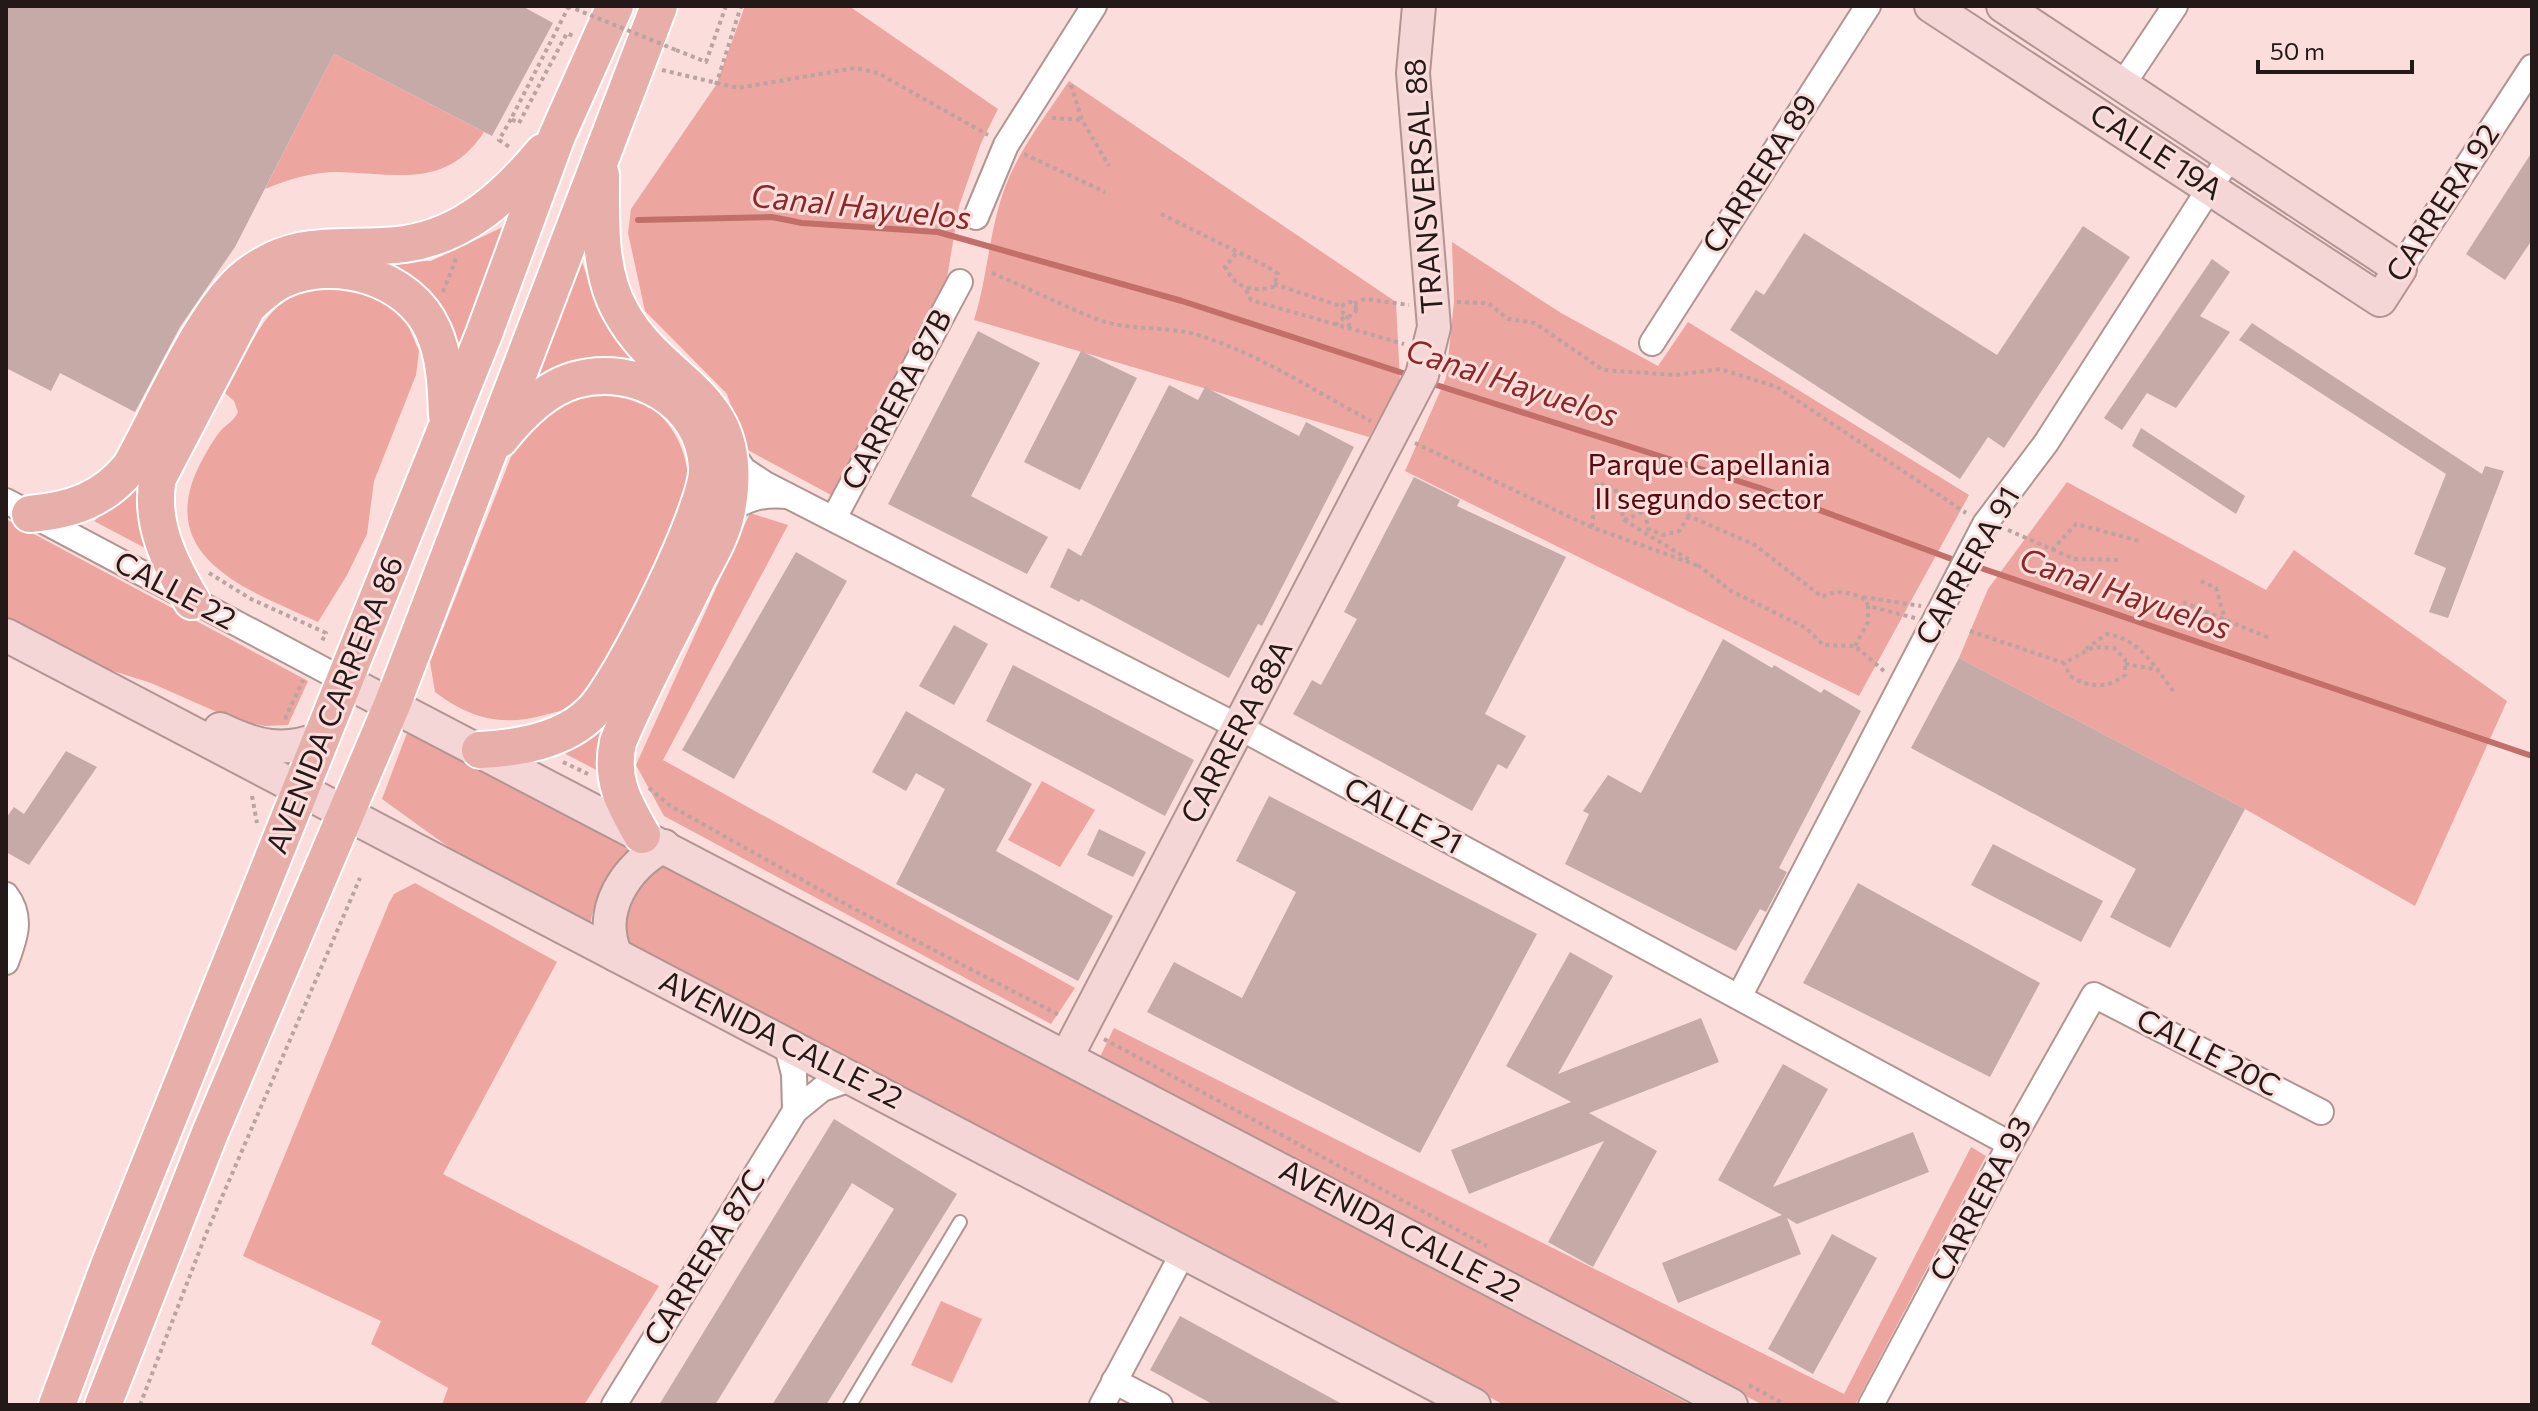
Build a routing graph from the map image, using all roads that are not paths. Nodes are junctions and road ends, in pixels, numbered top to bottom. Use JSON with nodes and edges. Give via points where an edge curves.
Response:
{"nodes":[{"id":1,"x":659,"y":6,"type":"edge"},
{"id":2,"x":1094,"y":6,"type":"edge"},
{"id":3,"x":1419,"y":6,"type":"edge"},
{"id":4,"x":1868,"y":6,"type":"edge"},
{"id":5,"x":1931,"y":6,"type":"edge"},
{"id":6,"x":2003,"y":6,"type":"edge"},
{"id":7,"x":2175,"y":6,"type":"edge"},
{"id":8,"x":599,"y":12,"type":"edge"},
{"id":9,"x":2532,"y":67,"type":"edge"},
{"id":10,"x":2123,"y":84,"type":"junction"},
{"id":11,"x":557,"y":136,"type":"junction"},
{"id":12,"x":602,"y":151,"type":"junction"},
{"id":13,"x":2231,"y":155,"type":"junction"},
{"id":14,"x":2210,"y":187,"type":"junction"},
{"id":15,"x":976,"y":217,"type":"dead end"},
{"id":16,"x":2400,"y":269,"type":"junction"},
{"id":17,"x":960,"y":282,"type":"dead end"},
{"id":18,"x":2380,"y":300,"type":"joint"},
{"id":19,"x":1652,"y":343,"type":"dead end"},
{"id":20,"x":1400,"y":421,"type":"joint"},
{"id":21,"x":447,"y":426,"type":"junction"},
{"id":22,"x":725,"y":444,"type":"junction"},
{"id":23,"x":487,"y":456,"type":"junction"},
{"id":24,"x":791,"y":496,"type":"junction"},
{"id":25,"x":18,"y":507,"type":"edge"},
{"id":26,"x":727,"y":513,"type":"junction"},
{"id":27,"x":834,"y":518,"type":"junction"},
{"id":28,"x":192,"y":601,"type":"junction"},
{"id":29,"x":6,"y":635,"type":"edge"},
{"id":30,"x":87,"y":678,"type":"junction"},
{"id":31,"x":345,"y":681,"type":"junction"},
{"id":32,"x":392,"y":705,"type":"junction"},
{"id":33,"x":1239,"y":727,"type":"junction"},
{"id":34,"x":322,"y":738,"type":"junction"},
{"id":35,"x":480,"y":750,"type":"junction"},
{"id":36,"x":300,"y":793,"type":"junction"},
{"id":37,"x":344,"y":816,"type":"junction"},
{"id":38,"x":653,"y":840,"type":"junction"},
{"id":39,"x":6,"y":895,"type":"edge"},
{"id":40,"x":616,"y":955,"type":"junction"},
{"id":41,"x":6,"y":962,"type":"edge"},
{"id":42,"x":2094,"y":995,"type":"joint"},
{"id":43,"x":1739,"y":997,"type":"junction"},
{"id":44,"x":786,"y":1043,"type":"junction"},
{"id":45,"x":1067,"y":1056,"type":"junction"},
{"id":46,"x":853,"y":1078,"type":"junction"},
{"id":47,"x":795,"y":1111,"type":"junction"},
{"id":48,"x":2321,"y":1112,"type":"dead end"},
{"id":49,"x":2010,"y":1144,"type":"junction"},
{"id":50,"x":960,"y":1222,"type":"dead end"},
{"id":51,"x":1183,"y":1253,"type":"junction"},
{"id":52,"x":1114,"y":1381,"type":"junction"},
{"id":53,"x":1739,"y":1394,"type":"edge"},
{"id":54,"x":57,"y":1405,"type":"edge"},
{"id":55,"x":103,"y":1405,"type":"edge"},
{"id":56,"x":614,"y":1405,"type":"edge"},
{"id":57,"x":850,"y":1405,"type":"edge"},
{"id":58,"x":1102,"y":1405,"type":"edge"},
{"id":59,"x":1160,"y":1405,"type":"edge"},
{"id":60,"x":1474,"y":1405,"type":"edge"},
{"id":61,"x":1871,"y":1405,"type":"edge"}],
"edges":[{"from":1,"to":12,"type":"main road","name":"AVENIDA CARRERA 86"},
{"from":2,"to":15,"type":"street","via":[[1006,145]]},
{"from":3,"to":20,"type":"main road","name":"TRANSVERSAL 88","via":[[1413,73],[1434,306],[1427,360]]},
{"from":4,"to":19,"type":"street","name":"CARRERA 89"},
{"from":5,"to":14,"type":"main road","name":"CALLE 19A"},
{"from":6,"to":10,"type":"main road","name":"CALLE 19A"},
{"from":7,"to":10,"type":"street"},
{"from":8,"to":11,"type":"main road","name":"AVENIDA CARRERA 86"},
{"from":9,"to":16,"type":"street","name":"CARRERA 92"},
{"from":10,"to":13,"type":"main road","name":"CALLE 19A"},
{"from":11,"to":21,"type":"main road","name":"AVENIDA CARRERA 86"},
{"from":11,"to":25,"type":"main road","via":[[511,190],[488,209],[435,237],[403,244],[307,247],[246,277],[200,339],[115,485],[83,504]]},
{"from":12,"to":22,"type":"main road","via":[[602,242],[619,310],[635,334],[700,394]]},
{"from":12,"to":23,"type":"main road","name":"AVENIDA CARRERA 86"},
{"from":13,"to":14,"type":"street","name":"CARRERA 91"},
{"from":13,"to":16,"type":"main road","name":"CALLE 19A"},
{"from":14,"to":18,"type":"main road","name":"CALLE 19A"},
{"from":14,"to":43,"type":"street","name":"CARRERA 91","via":[[2046,443],[1985,524]]},
{"from":16,"to":18,"type":"main road","name":"CARRERA 92"},
{"from":17,"to":27,"type":"street","name":"CARRERA 87B"},
{"from":20,"to":33,"type":"main road","name":"CARRERA 88A"},
{"from":21,"to":28,"type":"main road","via":[[442,359],[434,332],[399,291],[349,271],[325,271],[283,280],[264,292],[248,306],[158,478],[154,505],[168,559]]},
{"from":21,"to":31,"type":"main road","name":"AVENIDA CARRERA 86"},
{"from":22,"to":24,"type":"street","name":"CALLE 21","via":[[744,470]]},
{"from":22,"to":26,"type":"main road","via":[[730,467]]},
{"from":23,"to":32,"type":"main road","name":"AVENIDA CARRERA 86"},
{"from":23,"to":35,"type":"main road","via":[[550,391],[573,381],[621,376],[648,383],[679,404],[701,440],[707,467],[703,499],[676,562],[593,711],[579,723],[526,745]]},
{"from":24,"to":26,"type":"street","via":[[755,497]]},
{"from":24,"to":27,"type":"street","name":"CALLE 21"},
{"from":25,"to":28,"type":"street","name":"CALLE 22"},
{"from":26,"to":38,"type":"main road","via":[[618,742],[614,773],[622,800]]},
{"from":27,"to":33,"type":"street","name":"CALLE 21"},
{"from":28,"to":31,"type":"street","name":"CALLE 22"},
{"from":29,"to":30,"type":"main road","name":"AVENIDA CALLE 22"},
{"from":30,"to":34,"type":"main road","name":"AVENIDA CALLE 22","via":[[167,702],[249,743],[301,746]]},
{"from":30,"to":36,"type":"main road","name":"AVENIDA CALLE 22"},
{"from":31,"to":32,"type":"main road","name":"AVENIDA CALLE 22"},
{"from":31,"to":34,"type":"main road","name":"AVENIDA CARRERA 86"},
{"from":32,"to":35,"type":"main road","name":"AVENIDA CALLE 22"},
{"from":32,"to":37,"type":"main road","name":"AVENIDA CARRERA 86"},
{"from":33,"to":43,"type":"street","name":"CALLE 21"},
{"from":33,"to":45,"type":"main road","name":"CARRERA 88A"},
{"from":34,"to":36,"type":"main road","name":"AVENIDA CARRERA 86"},
{"from":35,"to":38,"type":"main road","name":"AVENIDA CALLE 22"},
{"from":36,"to":37,"type":"main road","name":"AVENIDA CALLE 22"},
{"from":36,"to":54,"type":"main road","name":"AVENIDA CARRERA 86"},
{"from":37,"to":40,"type":"main road","name":"AVENIDA CALLE 22"},
{"from":37,"to":55,"type":"main road","name":"AVENIDA CARRERA 86","via":[[204,1146]]},
{"from":38,"to":40,"type":"main road","via":[[617,891],[610,926]]},
{"from":38,"to":45,"type":"main road","name":"AVENIDA CALLE 22"},
{"from":39,"to":41,"type":"street","via":[[14,907],[17,930]]},
{"from":40,"to":44,"type":"main road","name":"AVENIDA CALLE 22"},
{"from":42,"to":48,"type":"street","name":"CALLE 20C"},
{"from":42,"to":49,"type":"street","name":"CARRERA 93"},
{"from":43,"to":49,"type":"street","name":"CALLE 21"},
{"from":44,"to":46,"type":"main road","name":"AVENIDA CALLE 22"},
{"from":44,"to":47,"type":"street"},
{"from":45,"to":53,"type":"main road","name":"AVENIDA CALLE 22"},
{"from":46,"to":47,"type":"street","name":"CARRERA 87C","via":[[822,1089]]},
{"from":46,"to":51,"type":"main road","name":"AVENIDA CALLE 22"},
{"from":47,"to":56,"type":"street","name":"CARRERA 87C"},
{"from":49,"to":61,"type":"street","name":"CARRERA 93"},
{"from":50,"to":57,"type":"lane"},
{"from":51,"to":52,"type":"street"},
{"from":51,"to":60,"type":"main road","name":"AVENIDA CALLE 22"},
{"from":52,"to":58,"type":"street"},
{"from":52,"to":59,"type":"street"}]}
